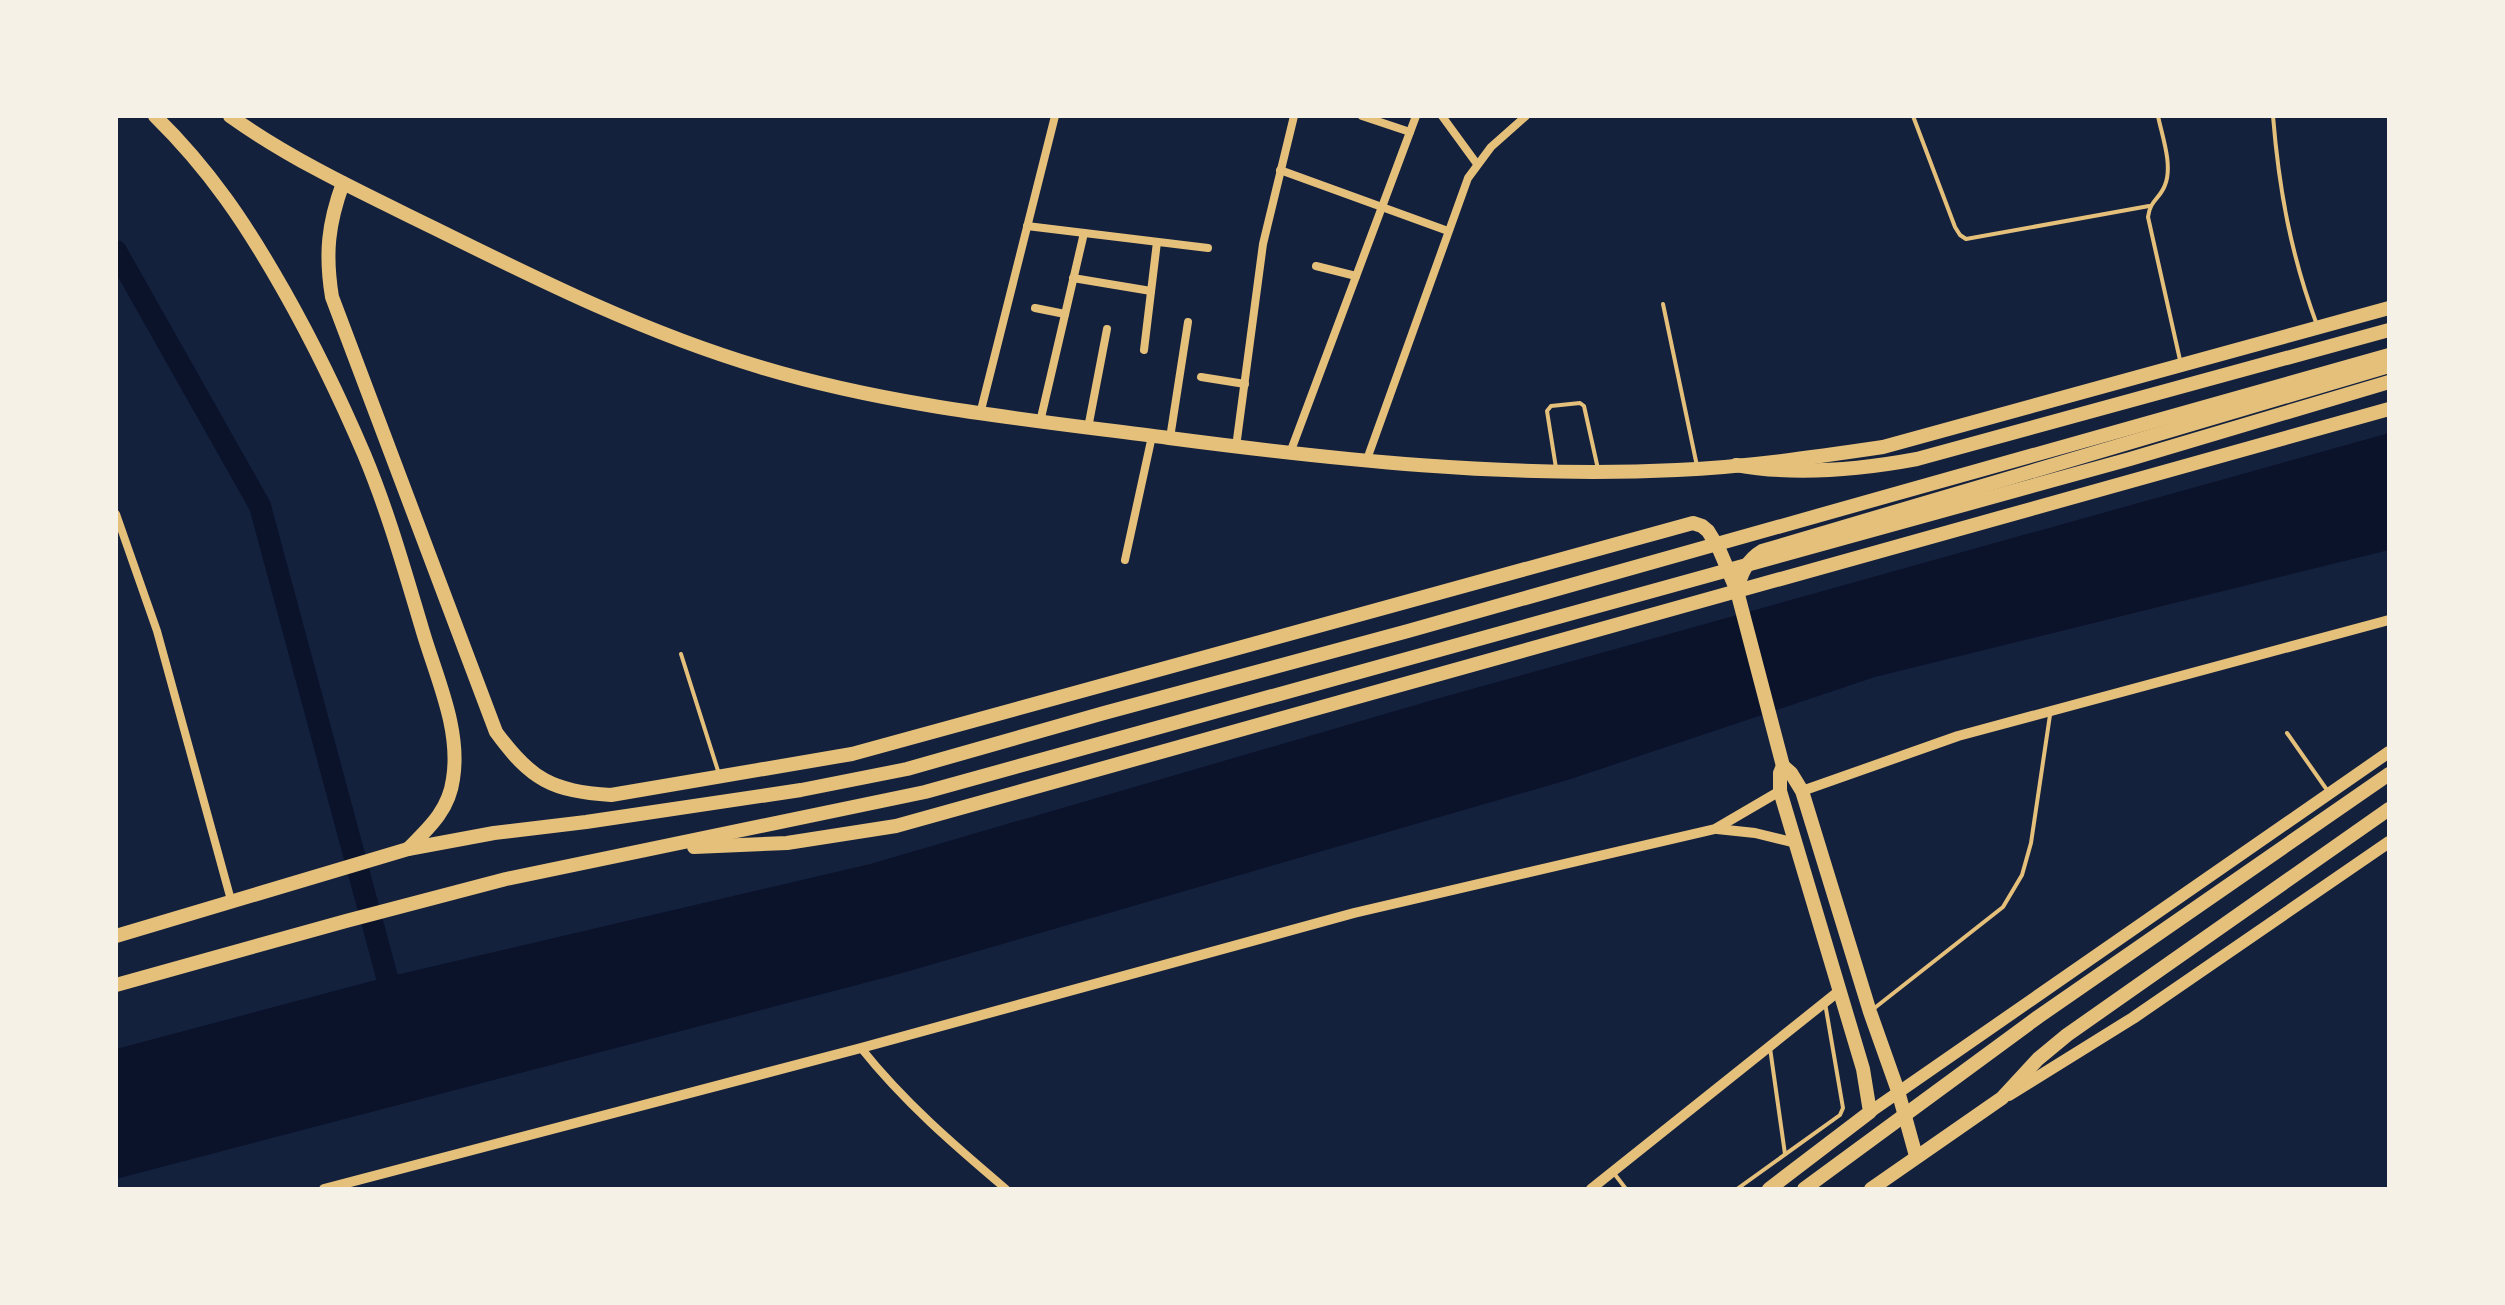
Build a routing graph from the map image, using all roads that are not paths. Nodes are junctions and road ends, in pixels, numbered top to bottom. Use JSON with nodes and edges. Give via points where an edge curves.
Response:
{"nodes":[{"id":1,"x":155,"y":116,"type":"edge"},
{"id":2,"x":230,"y":116,"type":"edge"},
{"id":3,"x":1055,"y":116,"type":"edge"},
{"id":4,"x":1294,"y":116,"type":"edge"},
{"id":5,"x":1362,"y":116,"type":"edge"},
{"id":6,"x":1416,"y":116,"type":"edge"},
{"id":7,"x":1442,"y":116,"type":"edge"},
{"id":8,"x":1526,"y":116,"type":"edge"},
{"id":9,"x":1913,"y":116,"type":"edge"},
{"id":10,"x":2158,"y":116,"type":"edge"},
{"id":11,"x":2273,"y":116,"type":"edge"},
{"id":12,"x":1410,"y":132,"type":"junction"},
{"id":13,"x":1477,"y":164,"type":"junction"},
{"id":14,"x":1280,"y":170,"type":"junction"},
{"id":15,"x":343,"y":183,"type":"junction"},
{"id":16,"x":2149,"y":206,"type":"junction"},
{"id":17,"x":1382,"y":208,"type":"junction"},
{"id":18,"x":1027,"y":226,"type":"junction"},
{"id":19,"x":1448,"y":231,"type":"junction"},
{"id":20,"x":1084,"y":233,"type":"junction"},
{"id":21,"x":1157,"y":242,"type":"junction"},
{"id":22,"x":1208,"y":248,"type":"dead end"},
{"id":23,"x":1316,"y":266,"type":"dead end"},
{"id":24,"x":1356,"y":276,"type":"junction"},
{"id":25,"x":1073,"y":278,"type":"junction"},
{"id":26,"x":1151,"y":291,"type":"junction"},
{"id":27,"x":1663,"y":304,"type":"dead end"},
{"id":28,"x":1035,"y":308,"type":"dead end"},
{"id":29,"x":2389,"y":308,"type":"edge"},
{"id":30,"x":1065,"y":314,"type":"junction"},
{"id":31,"x":1188,"y":322,"type":"dead end"},
{"id":32,"x":2318,"y":328,"type":"junction"},
{"id":33,"x":1107,"y":329,"type":"dead end"},
{"id":34,"x":2389,"y":330,"type":"edge"},
{"id":35,"x":1144,"y":350,"type":"dead end"},
{"id":36,"x":2389,"y":355,"type":"edge"},
{"id":37,"x":2181,"y":366,"type":"junction"},
{"id":38,"x":2389,"y":366,"type":"edge"},
{"id":39,"x":1201,"y":377,"type":"dead end"},
{"id":40,"x":2389,"y":382,"type":"edge"},
{"id":41,"x":1245,"y":384,"type":"junction"},
{"id":42,"x":2389,"y":409,"type":"edge"},
{"id":43,"x":980,"y":414,"type":"junction"},
{"id":44,"x":1040,"y":422,"type":"junction"},
{"id":45,"x":1088,"y":428,"type":"junction"},
{"id":46,"x":1152,"y":436,"type":"junction"},
{"id":47,"x":1170,"y":438,"type":"junction"},
{"id":48,"x":390,"y":446,"type":"junction"},
{"id":49,"x":1236,"y":447,"type":"junction"},
{"id":50,"x":1290,"y":454,"type":"junction"},
{"id":51,"x":365,"y":457,"type":"junction"},
{"id":52,"x":1366,"y":462,"type":"junction"},
{"id":53,"x":1736,"y":465,"type":"junction"},
{"id":54,"x":1697,"y":468,"type":"junction"},
{"id":55,"x":1557,"y":471,"type":"junction"},
{"id":56,"x":1599,"y":471,"type":"junction"},
{"id":57,"x":116,"y":514,"type":"edge"},
{"id":58,"x":1125,"y":560,"type":"dead end"},
{"id":59,"x":1737,"y":591,"type":"junction"},
{"id":60,"x":2389,"y":620,"type":"edge"},
{"id":61,"x":681,"y":654,"type":"dead end"},
{"id":62,"x":2051,"y":709,"type":"junction"},
{"id":63,"x":2287,"y":733,"type":"dead end"},
{"id":64,"x":2389,"y":752,"type":"edge"},
{"id":65,"x":1783,"y":766,"type":"junction"},
{"id":66,"x":2389,"y":774,"type":"edge"},
{"id":67,"x":720,"y":776,"type":"junction"},
{"id":68,"x":1780,"y":791,"type":"junction"},
{"id":69,"x":1802,"y":791,"type":"junction"},
{"id":70,"x":2330,"y":793,"type":"junction"},
{"id":71,"x":2389,"y":809,"type":"edge"},
{"id":72,"x":1715,"y":829,"type":"junction"},
{"id":73,"x":2389,"y":842,"type":"edge"},
{"id":74,"x":1796,"y":843,"type":"junction"},
{"id":75,"x":665,"y":847,"type":"junction"},
{"id":76,"x":404,"y":851,"type":"junction"},
{"id":77,"x":231,"y":900,"type":"junction"},
{"id":78,"x":116,"y":936,"type":"edge"},
{"id":79,"x":116,"y":985,"type":"edge"},
{"id":80,"x":1839,"y":991,"type":"junction"},
{"id":81,"x":1825,"y":1002,"type":"junction"},
{"id":82,"x":1871,"y":1016,"type":"junction"},
{"id":83,"x":1852,"y":1029,"type":"junction"},
{"id":84,"x":1770,"y":1046,"type":"junction"},
{"id":85,"x":861,"y":1048,"type":"junction"},
{"id":86,"x":1898,"y":1091,"type":"junction"},
{"id":87,"x":2002,"y":1098,"type":"junction"},
{"id":88,"x":1870,"y":1112,"type":"junction"},
{"id":89,"x":1785,"y":1154,"type":"junction"},
{"id":90,"x":1916,"y":1156,"type":"junction"},
{"id":91,"x":1613,"y":1172,"type":"junction"},
{"id":92,"x":324,"y":1189,"type":"edge"},
{"id":93,"x":1006,"y":1189,"type":"edge"},
{"id":94,"x":1591,"y":1189,"type":"edge"},
{"id":95,"x":1626,"y":1189,"type":"edge"},
{"id":96,"x":1737,"y":1189,"type":"edge"},
{"id":97,"x":1769,"y":1189,"type":"edge"},
{"id":98,"x":1804,"y":1189,"type":"edge"},
{"id":99,"x":1871,"y":1189,"type":"edge"}],
"edges":[{"from":1,"to":51,"type":"main road","via":[[222,191],[253,239],[329,374]]},
{"from":2,"to":15,"type":"main road"},
{"from":3,"to":18,"type":"street"},
{"from":4,"to":14,"type":"street"},
{"from":5,"to":12,"type":"street"},
{"from":6,"to":12,"type":"street"},
{"from":7,"to":13,"type":"street"},
{"from":8,"to":13,"type":"street"},
{"from":9,"to":16,"type":"lane","via":[[1955,227],[1966,239]]},
{"from":10,"to":16,"type":"lane","via":[[2168,171],[2163,191]]},
{"from":11,"to":32,"type":"lane","via":[[2289,235]]},
{"from":12,"to":17,"type":"street"},
{"from":13,"to":19,"type":"street"},
{"from":14,"to":17,"type":"street"},
{"from":14,"to":41,"type":"street","via":[[1263,244]]},
{"from":15,"to":43,"type":"main road","via":[[565,293],[695,347],[830,386]]},
{"from":15,"to":48,"type":"main road","via":[[328,239],[332,297]]},
{"from":16,"to":37,"type":"lane"},
{"from":17,"to":19,"type":"street"},
{"from":17,"to":24,"type":"street"},
{"from":18,"to":20,"type":"street"},
{"from":18,"to":43,"type":"street"},
{"from":19,"to":52,"type":"street"},
{"from":20,"to":21,"type":"street"},
{"from":20,"to":25,"type":"street"},
{"from":21,"to":22,"type":"street"},
{"from":21,"to":26,"type":"street"},
{"from":23,"to":24,"type":"street"},
{"from":24,"to":50,"type":"street"},
{"from":25,"to":26,"type":"street"},
{"from":25,"to":30,"type":"street"},
{"from":26,"to":35,"type":"street"},
{"from":27,"to":54,"type":"lane"},
{"from":28,"to":30,"type":"street"},
{"from":29,"to":32,"type":"main road"},
{"from":30,"to":44,"type":"street"},
{"from":31,"to":47,"type":"street"},
{"from":32,"to":37,"type":"main road"},
{"from":33,"to":45,"type":"street"},
{"from":34,"to":53,"type":"main road","via":[[1889,465],[1795,472]]},
{"from":36,"to":76,"type":"main road","via":[[907,769]]},
{"from":37,"to":53,"type":"main road","via":[[1883,447]]},
{"from":38,"to":59,"type":"main road","via":[[1762,551],[1747,564]]},
{"from":39,"to":41,"type":"street"},
{"from":40,"to":75,"type":"main road","via":[[2130,459],[925,792]]},
{"from":41,"to":49,"type":"street"},
{"from":42,"to":59,"type":"main road"},
{"from":43,"to":44,"type":"main road"},
{"from":44,"to":45,"type":"main road"},
{"from":45,"to":46,"type":"main road"},
{"from":46,"to":47,"type":"main road"},
{"from":46,"to":58,"type":"street"},
{"from":47,"to":49,"type":"main road"},
{"from":48,"to":51,"type":"main road"},
{"from":48,"to":67,"type":"main road","via":[[484,703],[496,732],[517,760],[544,781],[576,793],[611,795]]},
{"from":49,"to":50,"type":"main road"},
{"from":50,"to":52,"type":"main road"},
{"from":51,"to":76,"type":"main road","via":[[400,554],[451,724],[455,757],[444,808]]},
{"from":52,"to":55,"type":"main road"},
{"from":53,"to":54,"type":"main road"},
{"from":54,"to":56,"type":"main road"},
{"from":55,"to":56,"type":"main road"},
{"from":55,"to":56,"type":"lane","via":[[1547,411],[1580,403]]},
{"from":57,"to":77,"type":"street","via":[[157,631]]},
{"from":59,"to":65,"type":"main road"},
{"from":59,"to":67,"type":"main road","via":[[1708,531],[1685,524],[905,741]]},
{"from":59,"to":75,"type":"main road","via":[[896,826],[787,843]]},
{"from":60,"to":62,"type":"street"},
{"from":61,"to":67,"type":"lane"},
{"from":62,"to":69,"type":"street"},
{"from":62,"to":82,"type":"lane","via":[[2031,843],[2016,886],[2003,907]]},
{"from":63,"to":70,"type":"lane"},
{"from":64,"to":70,"type":"main road"},
{"from":65,"to":68,"type":"main road"},
{"from":65,"to":69,"type":"main road"},
{"from":66,"to":98,"type":"main road","via":[[2038,1017]]},
{"from":68,"to":72,"type":"street"},
{"from":68,"to":74,"type":"main road"},
{"from":69,"to":82,"type":"main road"},
{"from":70,"to":86,"type":"main road"},
{"from":71,"to":87,"type":"main road","via":[[2067,1035]]},
{"from":72,"to":74,"type":"street"},
{"from":72,"to":85,"type":"street","via":[[1354,913]]},
{"from":73,"to":87,"type":"main road","via":[[2133,1018]]},
{"from":74,"to":80,"type":"main road"},
{"from":75,"to":79,"type":"main road","via":[[506,879]]},
{"from":76,"to":77,"type":"main road"},
{"from":77,"to":78,"type":"main road"},
{"from":80,"to":81,"type":"street"},
{"from":80,"to":83,"type":"main road"},
{"from":81,"to":84,"type":"street"},
{"from":81,"to":89,"type":"lane","via":[[1843,1108]]},
{"from":82,"to":83,"type":"main road"},
{"from":82,"to":86,"type":"main road"},
{"from":83,"to":88,"type":"main road"},
{"from":84,"to":89,"type":"lane"},
{"from":84,"to":91,"type":"street"},
{"from":85,"to":92,"type":"street"},
{"from":85,"to":93,"type":"street","via":[[905,1101]]},
{"from":86,"to":88,"type":"main road"},
{"from":86,"to":90,"type":"main road"},
{"from":87,"to":90,"type":"main road"},
{"from":88,"to":97,"type":"main road"},
{"from":89,"to":96,"type":"lane"},
{"from":90,"to":99,"type":"main road"},
{"from":91,"to":94,"type":"street"},
{"from":91,"to":95,"type":"lane"}]}
